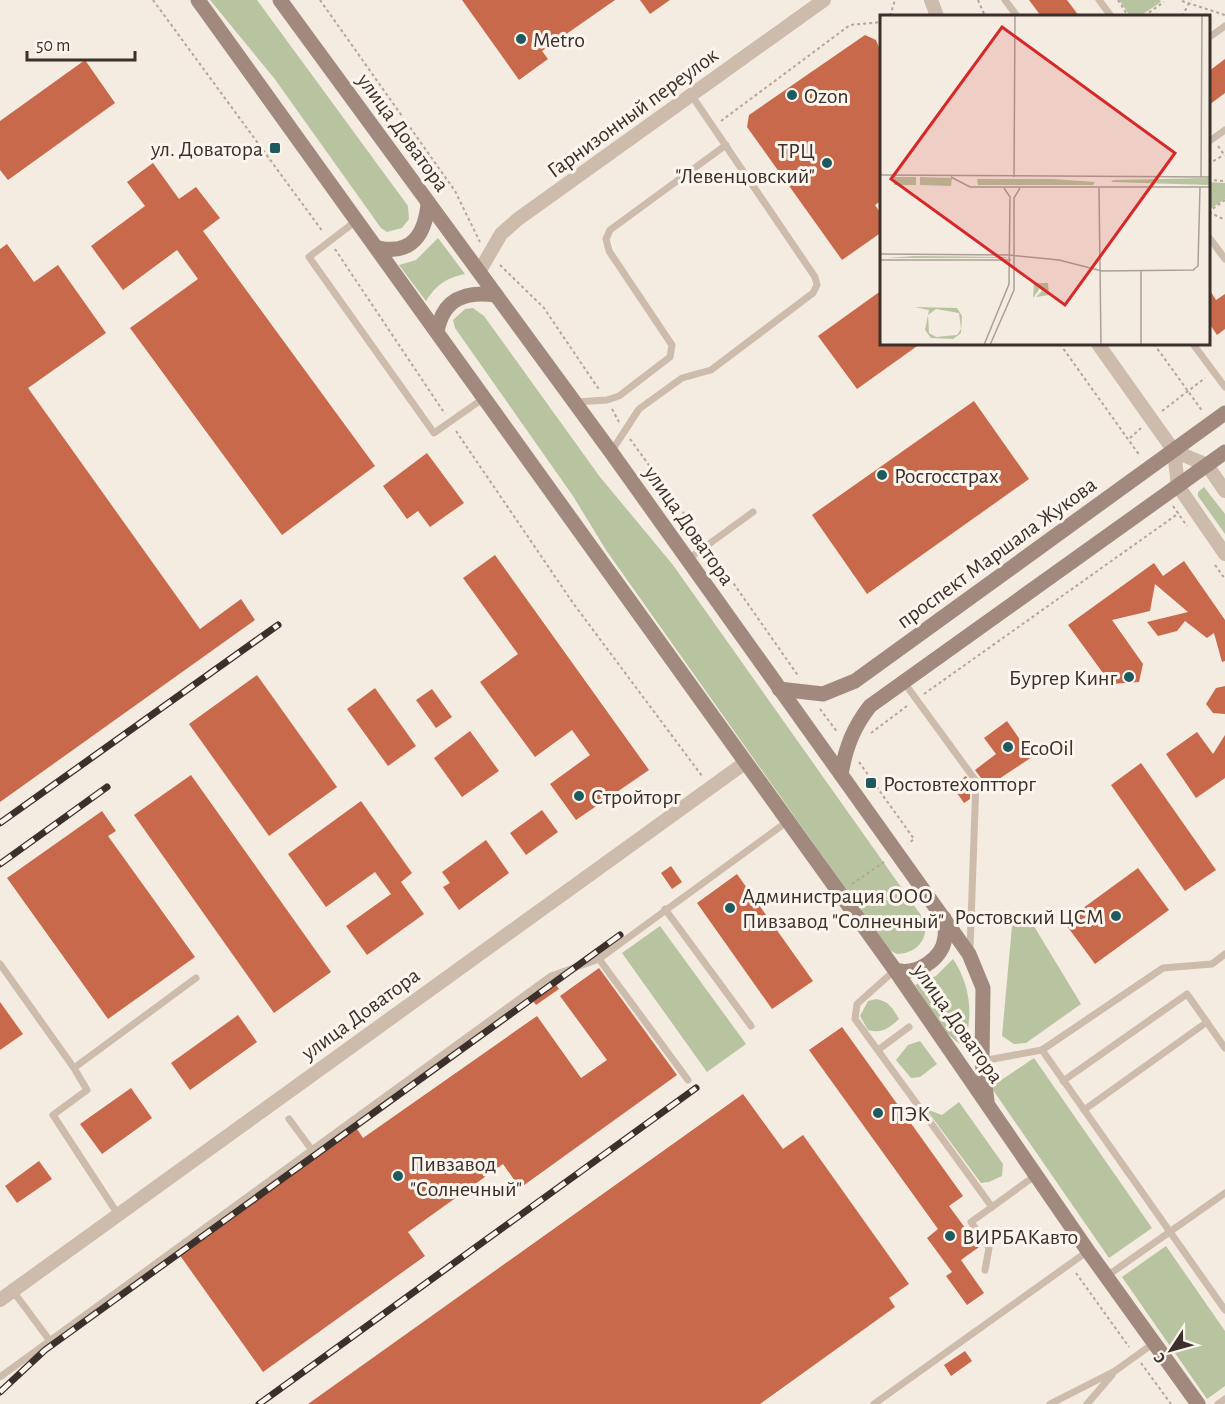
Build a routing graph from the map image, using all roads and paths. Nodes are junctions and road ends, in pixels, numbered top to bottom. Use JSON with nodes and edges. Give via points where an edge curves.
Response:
{"nodes":[{"id":1,"x":153,"y":0,"type":"edge"},
{"id":2,"x":198,"y":0,"type":"edge"},
{"id":3,"x":280,"y":0,"type":"edge"},
{"id":4,"x":824,"y":0,"type":"edge"},
{"id":5,"x":896,"y":0,"type":"edge"},
{"id":6,"x":931,"y":0,"type":"edge"},
{"id":7,"x":978,"y":0,"type":"edge"},
{"id":8,"x":1005,"y":0,"type":"edge"},
{"id":9,"x":1099,"y":0,"type":"edge"},
{"id":10,"x":1118,"y":0,"type":"edge"},
{"id":11,"x":1182,"y":1,"type":"edge"},
{"id":12,"x":1164,"y":2,"type":"dead end"},
{"id":13,"x":1191,"y":2,"type":"edge"},
{"id":14,"x":890,"y":15,"type":"edge"},
{"id":15,"x":937,"y":15,"type":"edge"},
{"id":16,"x":985,"y":15,"type":"edge"},
{"id":17,"x":1016,"y":15,"type":"edge"},
{"id":18,"x":1110,"y":15,"type":"edge"},
{"id":19,"x":1127,"y":15,"type":"edge"},
{"id":20,"x":1145,"y":15,"type":"edge"},
{"id":21,"x":1183,"y":15,"type":"edge"},
{"id":22,"x":1225,"y":15,"type":"edge"},
{"id":23,"x":880,"y":22,"type":"edge"},
{"id":24,"x":1225,"y":26,"type":"edge"},
{"id":25,"x":1210,"y":37,"type":"edge"},
{"id":26,"x":692,"y":96,"type":"junction"},
{"id":27,"x":713,"y":127,"type":"junction"},
{"id":28,"x":1225,"y":130,"type":"edge"},
{"id":29,"x":1210,"y":141,"type":"edge"},
{"id":30,"x":726,"y":145,"type":"junction"},
{"id":31,"x":1225,"y":154,"type":"edge"},
{"id":32,"x":1210,"y":163,"type":"edge"},
{"id":33,"x":1210,"y":180,"type":"edge"},
{"id":34,"x":1225,"y":182,"type":"edge"},
{"id":35,"x":1225,"y":200,"type":"edge"},
{"id":36,"x":428,"y":204,"type":"junction"},
{"id":37,"x":1210,"y":211,"type":"edge"},
{"id":38,"x":1210,"y":212,"type":"edge"},
{"id":39,"x":358,"y":220,"type":"junction"},
{"id":40,"x":1225,"y":220,"type":"edge"},
{"id":41,"x":1210,"y":237,"type":"edge"},
{"id":42,"x":328,"y":240,"type":"junction"},
{"id":43,"x":378,"y":248,"type":"junction"},
{"id":44,"x":1225,"y":259,"type":"edge"},
{"id":45,"x":479,"y":272,"type":"junction"},
{"id":46,"x":496,"y":295,"type":"junction"},
{"id":47,"x":437,"y":332,"type":"junction"},
{"id":48,"x":1099,"y":345,"type":"edge"},
{"id":49,"x":1155,"y":345,"type":"edge"},
{"id":50,"x":1194,"y":345,"type":"edge"},
{"id":51,"x":1214,"y":372,"type":"junction"},
{"id":52,"x":1225,"y":387,"type":"edge"},
{"id":53,"x":1188,"y":392,"type":"junction"},
{"id":54,"x":485,"y":397,"type":"junction"},
{"id":55,"x":574,"y":402,"type":"junction"},
{"id":56,"x":1225,"y":413,"type":"edge"},
{"id":57,"x":1151,"y":419,"type":"junction"},
{"id":58,"x":450,"y":421,"type":"junction"},
{"id":59,"x":1211,"y":423,"type":"junction"},
{"id":60,"x":1129,"y":439,"type":"dead end"},
{"id":61,"x":1174,"y":451,"type":"junction"},
{"id":62,"x":611,"y":452,"type":"junction"},
{"id":63,"x":1225,"y":452,"type":"edge"},
{"id":64,"x":1207,"y":465,"type":"junction"},
{"id":65,"x":1178,"y":486,"type":"junction"},
{"id":66,"x":1225,"y":492,"type":"edge"},
{"id":67,"x":1190,"y":505,"type":"junction"},
{"id":68,"x":753,"y":512,"type":"dead end"},
{"id":69,"x":1225,"y":554,"type":"edge"},
{"id":70,"x":687,"y":560,"type":"junction"},
{"id":71,"x":902,"y":681,"type":"junction"},
{"id":72,"x":779,"y":690,"type":"junction"},
{"id":73,"x":916,"y":699,"type":"junction"},
{"id":74,"x":869,"y":735,"type":"dead end"},
{"id":75,"x":746,"y":762,"type":"junction"},
{"id":76,"x":841,"y":774,"type":"junction"},
{"id":77,"x":710,"y":788,"type":"junction"},
{"id":78,"x":788,"y":821,"type":"junction"},
{"id":79,"x":897,"y":852,"type":"junction"},
{"id":80,"x":840,"y":893,"type":"junction"},
{"id":81,"x":665,"y":909,"type":"junction"},
{"id":82,"x":944,"y":917,"type":"junction"},
{"id":83,"x":969,"y":954,"type":"junction"},
{"id":84,"x":1225,"y":954,"type":"edge"},
{"id":85,"x":599,"y":959,"type":"junction"},
{"id":86,"x":0,"y":964,"type":"edge"},
{"id":87,"x":895,"y":970,"type":"junction"},
{"id":88,"x":196,"y":978,"type":"dead end"},
{"id":89,"x":1207,"y":1022,"type":"junction"},
{"id":90,"x":751,"y":1026,"type":"dead end"},
{"id":91,"x":909,"y":1027,"type":"dead end"},
{"id":92,"x":1225,"y":1048,"type":"edge"},
{"id":93,"x":878,"y":1050,"type":"junction"},
{"id":94,"x":1042,"y":1050,"type":"junction"},
{"id":95,"x":982,"y":1061,"type":"junction"},
{"id":96,"x":74,"y":1068,"type":"junction"},
{"id":97,"x":688,"y":1080,"type":"dead end"},
{"id":98,"x":1063,"y":1081,"type":"junction"},
{"id":99,"x":987,"y":1104,"type":"junction"},
{"id":100,"x":1084,"y":1110,"type":"junction"},
{"id":101,"x":289,"y":1119,"type":"dead end"},
{"id":102,"x":312,"y":1150,"type":"junction"},
{"id":103,"x":1036,"y":1175,"type":"junction"},
{"id":104,"x":1225,"y":1192,"type":"edge"},
{"id":105,"x":992,"y":1207,"type":"junction"},
{"id":106,"x":118,"y":1216,"type":"junction"},
{"id":107,"x":1170,"y":1232,"type":"junction"},
{"id":108,"x":1088,"y":1251,"type":"junction"},
{"id":109,"x":1069,"y":1264,"type":"junction"},
{"id":110,"x":985,"y":1270,"type":"dead end"},
{"id":111,"x":1107,"y":1276,"type":"junction"},
{"id":112,"x":13,"y":1291,"type":"junction"},
{"id":113,"x":0,"y":1300,"type":"edge"},
{"id":114,"x":1225,"y":1310,"type":"edge"},
{"id":115,"x":50,"y":1341,"type":"junction"},
{"id":116,"x":1154,"y":1343,"type":"junction"},
{"id":117,"x":1135,"y":1355,"type":"junction"},
{"id":118,"x":1115,"y":1371,"type":"junction"},
{"id":119,"x":0,"y":1377,"type":"edge"},
{"id":120,"x":1225,"y":1399,"type":"edge"},
{"id":121,"x":874,"y":1404,"type":"edge"},
{"id":122,"x":1050,"y":1404,"type":"edge"},
{"id":123,"x":1087,"y":1404,"type":"edge"},
{"id":124,"x":1171,"y":1404,"type":"edge"},
{"id":125,"x":1198,"y":1404,"type":"edge"},
{"id":126,"x":1218,"y":1404,"type":"edge"}],
"edges":[{"from":1,"to":42,"type":"path"},
{"from":2,"to":39,"type":"street","name":"улица Доватора"},
{"from":3,"to":36,"type":"street","name":"улица Доватора"},
{"from":4,"to":26,"type":"street","name":"Гарнизонный переулок"},
{"from":5,"to":14,"type":"path"},
{"from":6,"to":15,"type":"street"},
{"from":7,"to":16,"type":"path"},
{"from":8,"to":17,"type":"lane"},
{"from":9,"to":18,"type":"lane"},
{"from":10,"to":19,"type":"path"},
{"from":11,"to":13,"type":"path"},
{"from":12,"to":20,"type":"path"},
{"from":13,"to":21,"type":"path"},
{"from":13,"to":22,"type":"path"},
{"from":23,"to":27,"type":"path","via":[[850,25]]},
{"from":24,"to":25,"type":"lane"},
{"from":26,"to":27,"type":"lane"},
{"from":26,"to":45,"type":"street","name":"Гарнизонный переулок","via":[[518,219],[501,234]]},
{"from":27,"to":30,"type":"lane"},
{"from":28,"to":29,"type":"lane"},
{"from":30,"to":55,"type":"lane","via":[[610,230],[606,239],[609,251],[672,345],[670,357],[619,396]]},
{"from":30,"to":62,"type":"lane","via":[[817,285],[813,293],[711,370],[682,378],[639,409]]},
{"from":31,"to":32,"type":"path"},
{"from":33,"to":34,"type":"path"},
{"from":35,"to":37,"type":"path"},
{"from":36,"to":43,"type":"street","via":[[419,236],[403,249]]},
{"from":36,"to":45,"type":"street","name":"улица Доватора"},
{"from":38,"to":40,"type":"path"},
{"from":39,"to":42,"type":"lane"},
{"from":39,"to":43,"type":"street","name":"улица Доватора"},
{"from":41,"to":44,"type":"lane"},
{"from":42,"to":58,"type":"path"},
{"from":42,"to":58,"type":"lane","via":[[309,257],[434,433]]},
{"from":43,"to":47,"type":"street","name":"улица Доватора"},
{"from":45,"to":46,"type":"street","name":"улица Доватора"},
{"from":46,"to":47,"type":"street","via":[[477,293],[451,303],[440,317]]},
{"from":46,"to":55,"type":"street","name":"улица Доватора"},
{"from":47,"to":54,"type":"street","name":"улица Доватора"},
{"from":48,"to":57,"type":"street"},
{"from":49,"to":53,"type":"path"},
{"from":50,"to":51,"type":"lane"},
{"from":51,"to":52,"type":"lane"},
{"from":51,"to":53,"type":"path"},
{"from":53,"to":57,"type":"path"},
{"from":53,"to":59,"type":"path"},
{"from":54,"to":58,"type":"lane"},
{"from":54,"to":75,"type":"street","name":"улица Доватора"},
{"from":55,"to":62,"type":"street","name":"улица Доватора"},
{"from":56,"to":59,"type":"street","name":"проспект Маршала Жукова"},
{"from":57,"to":60,"type":"path"},
{"from":57,"to":61,"type":"street"},
{"from":58,"to":77,"type":"path","via":[[573,603]]},
{"from":59,"to":61,"type":"street","name":"проспект Маршала Жукова"},
{"from":61,"to":64,"type":"street"},
{"from":61,"to":65,"type":"street"},
{"from":61,"to":72,"type":"street","name":"проспект Маршала Жукова","via":[[855,681],[823,694]]},
{"from":62,"to":70,"type":"street","name":"улица Доватора"},
{"from":63,"to":64,"type":"street"},
{"from":64,"to":65,"type":"street"},
{"from":64,"to":66,"type":"street"},
{"from":65,"to":67,"type":"street"},
{"from":65,"to":71,"type":"street"},
{"from":67,"to":69,"type":"street"},
{"from":67,"to":73,"type":"path"},
{"from":68,"to":70,"type":"lane"},
{"from":70,"to":72,"type":"street","name":"улица Доватора"},
{"from":71,"to":73,"type":"lane"},
{"from":71,"to":76,"type":"street","via":[[870,706],[855,726]]},
{"from":72,"to":76,"type":"street","name":"улица Доватора"},
{"from":73,"to":74,"type":"path"},
{"from":73,"to":83,"type":"lane","via":[[976,781]]},
{"from":75,"to":77,"type":"street","name":"улица Доватора"},
{"from":75,"to":78,"type":"street","name":"улица Доватора"},
{"from":76,"to":79,"type":"street","name":"улица Доватора"},
{"from":77,"to":106,"type":"street","name":"улица Доватора"},
{"from":78,"to":80,"type":"street","name":"улица Доватора"},
{"from":78,"to":81,"type":"lane"},
{"from":79,"to":80,"type":"path"},
{"from":79,"to":82,"type":"street","name":"улица Доватора"},
{"from":80,"to":87,"type":"street","name":"улица Доватора"},
{"from":81,"to":85,"type":"lane"},
{"from":81,"to":90,"type":"lane"},
{"from":82,"to":83,"type":"street","name":"улица Доватора"},
{"from":82,"to":87,"type":"street","via":[[945,939],[935,956],[915,971]]},
{"from":83,"to":95,"type":"street","name":"улица Доватора","via":[[983,988]]},
{"from":84,"to":94,"type":"lane","via":[[1212,964],[1163,969]]},
{"from":85,"to":97,"type":"lane"},
{"from":85,"to":102,"type":"lane","via":[[551,976]]},
{"from":86,"to":96,"type":"lane"},
{"from":87,"to":93,"type":"lane","via":[[857,1004],[855,1019]]},
{"from":87,"to":99,"type":"street","name":"улица Доватора"},
{"from":88,"to":96,"type":"lane"},
{"from":89,"to":92,"type":"lane"},
{"from":89,"to":98,"type":"lane","via":[[1187,994]]},
{"from":89,"to":100,"type":"lane"},
{"from":91,"to":93,"type":"lane"},
{"from":93,"to":105,"type":"lane"},
{"from":94,"to":95,"type":"lane"},
{"from":94,"to":98,"type":"lane"},
{"from":95,"to":99,"type":"street","name":"улица Доватора"},
{"from":96,"to":106,"type":"lane","via":[[87,1090],[53,1114]]},
{"from":98,"to":100,"type":"lane"},
{"from":99,"to":103,"type":"street","name":"улица Доватора"},
{"from":100,"to":107,"type":"lane"},
{"from":101,"to":102,"type":"lane"},
{"from":102,"to":115,"type":"lane"},
{"from":103,"to":105,"type":"lane"},
{"from":103,"to":108,"type":"street","name":"улица Доватора"},
{"from":104,"to":107,"type":"lane"},
{"from":105,"to":110,"type":"lane","via":[[971,1222],[989,1248]]},
{"from":106,"to":112,"type":"street","name":"улица Доватора"},
{"from":107,"to":111,"type":"lane"},
{"from":107,"to":114,"type":"lane"},
{"from":108,"to":109,"type":"lane"},
{"from":108,"to":111,"type":"street","name":"улица Доватора"},
{"from":109,"to":117,"type":"path"},
{"from":109,"to":121,"type":"lane"},
{"from":111,"to":116,"type":"street","name":"улица Доватора"},
{"from":112,"to":113,"type":"street","name":"улица Доватора"},
{"from":112,"to":115,"type":"lane"},
{"from":115,"to":119,"type":"lane"},
{"from":116,"to":117,"type":"lane"},
{"from":116,"to":125,"type":"street","name":"улица Доватора"},
{"from":117,"to":118,"type":"lane"},
{"from":117,"to":124,"type":"path"},
{"from":118,"to":122,"type":"lane"},
{"from":118,"to":123,"type":"lane"},
{"from":120,"to":126,"type":"lane"}]}
